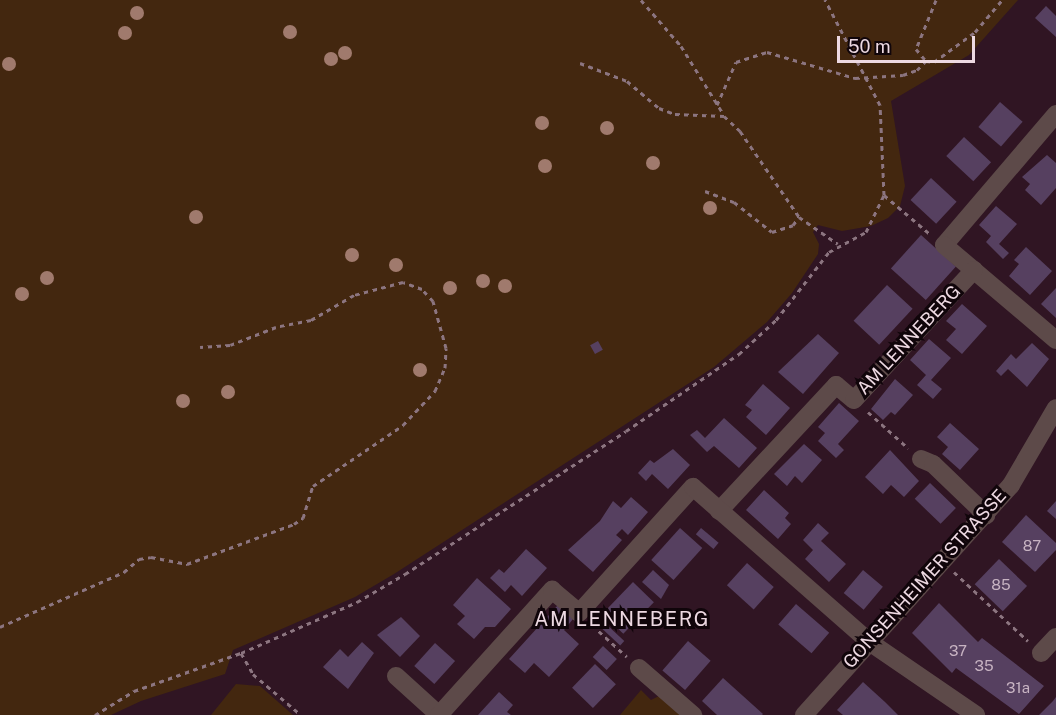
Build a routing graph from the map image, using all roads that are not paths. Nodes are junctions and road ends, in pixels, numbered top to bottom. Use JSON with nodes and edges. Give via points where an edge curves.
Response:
{"nodes":[{"id":1,"x":1056,"y":114,"type":"edge"},
{"id":2,"x":974,"y":270,"type":"junction"},
{"id":3,"x":1056,"y":340,"type":"edge"},
{"id":4,"x":1056,"y":408,"type":"edge"},
{"id":5,"x":921,"y":459,"type":"road end"},
{"id":6,"x":719,"y":511,"type":"junction"},
{"id":7,"x":987,"y":515,"type":"junction"},
{"id":8,"x":1056,"y":637,"type":"edge"},
{"id":9,"x":868,"y":641,"type":"junction"},
{"id":10,"x":1041,"y":653,"type":"road end"},
{"id":11,"x":639,"y":668,"type":"road end"},
{"id":12,"x":396,"y":676,"type":"dead end"},
{"id":13,"x":805,"y":714,"type":"edge"},
{"id":14,"x":439,"y":715,"type":"edge"},
{"id":15,"x":693,"y":715,"type":"edge"},
{"id":16,"x":976,"y":715,"type":"edge"}],
"edges":[{"from":1,"to":2,"type":"street","name":"AM LENNEBERG","via":[[944,245]]},
{"from":2,"to":3,"type":"street","name":"AM LENNEBERG"},
{"from":2,"to":6,"type":"street","name":"AM LENNEBERG","via":[[854,400],[836,385]]},
{"from":4,"to":7,"type":"street","name":"GONSENHEIMER STRASSE","via":[[1011,485]]},
{"from":5,"to":7,"type":"street","via":[[933,465]]},
{"from":6,"to":9,"type":"street"},
{"from":6,"to":14,"type":"street","via":[[693,488],[579,614],[552,590]]},
{"from":7,"to":9,"type":"street","name":"GONSENHEIMER STRASSE"},
{"from":8,"to":10,"type":"street"},
{"from":9,"to":13,"type":"street","name":"GONSENHEIMER STRASSE"},
{"from":9,"to":16,"type":"street"},
{"from":11,"to":15,"type":"street"},
{"from":12,"to":14,"type":"street"}]}
